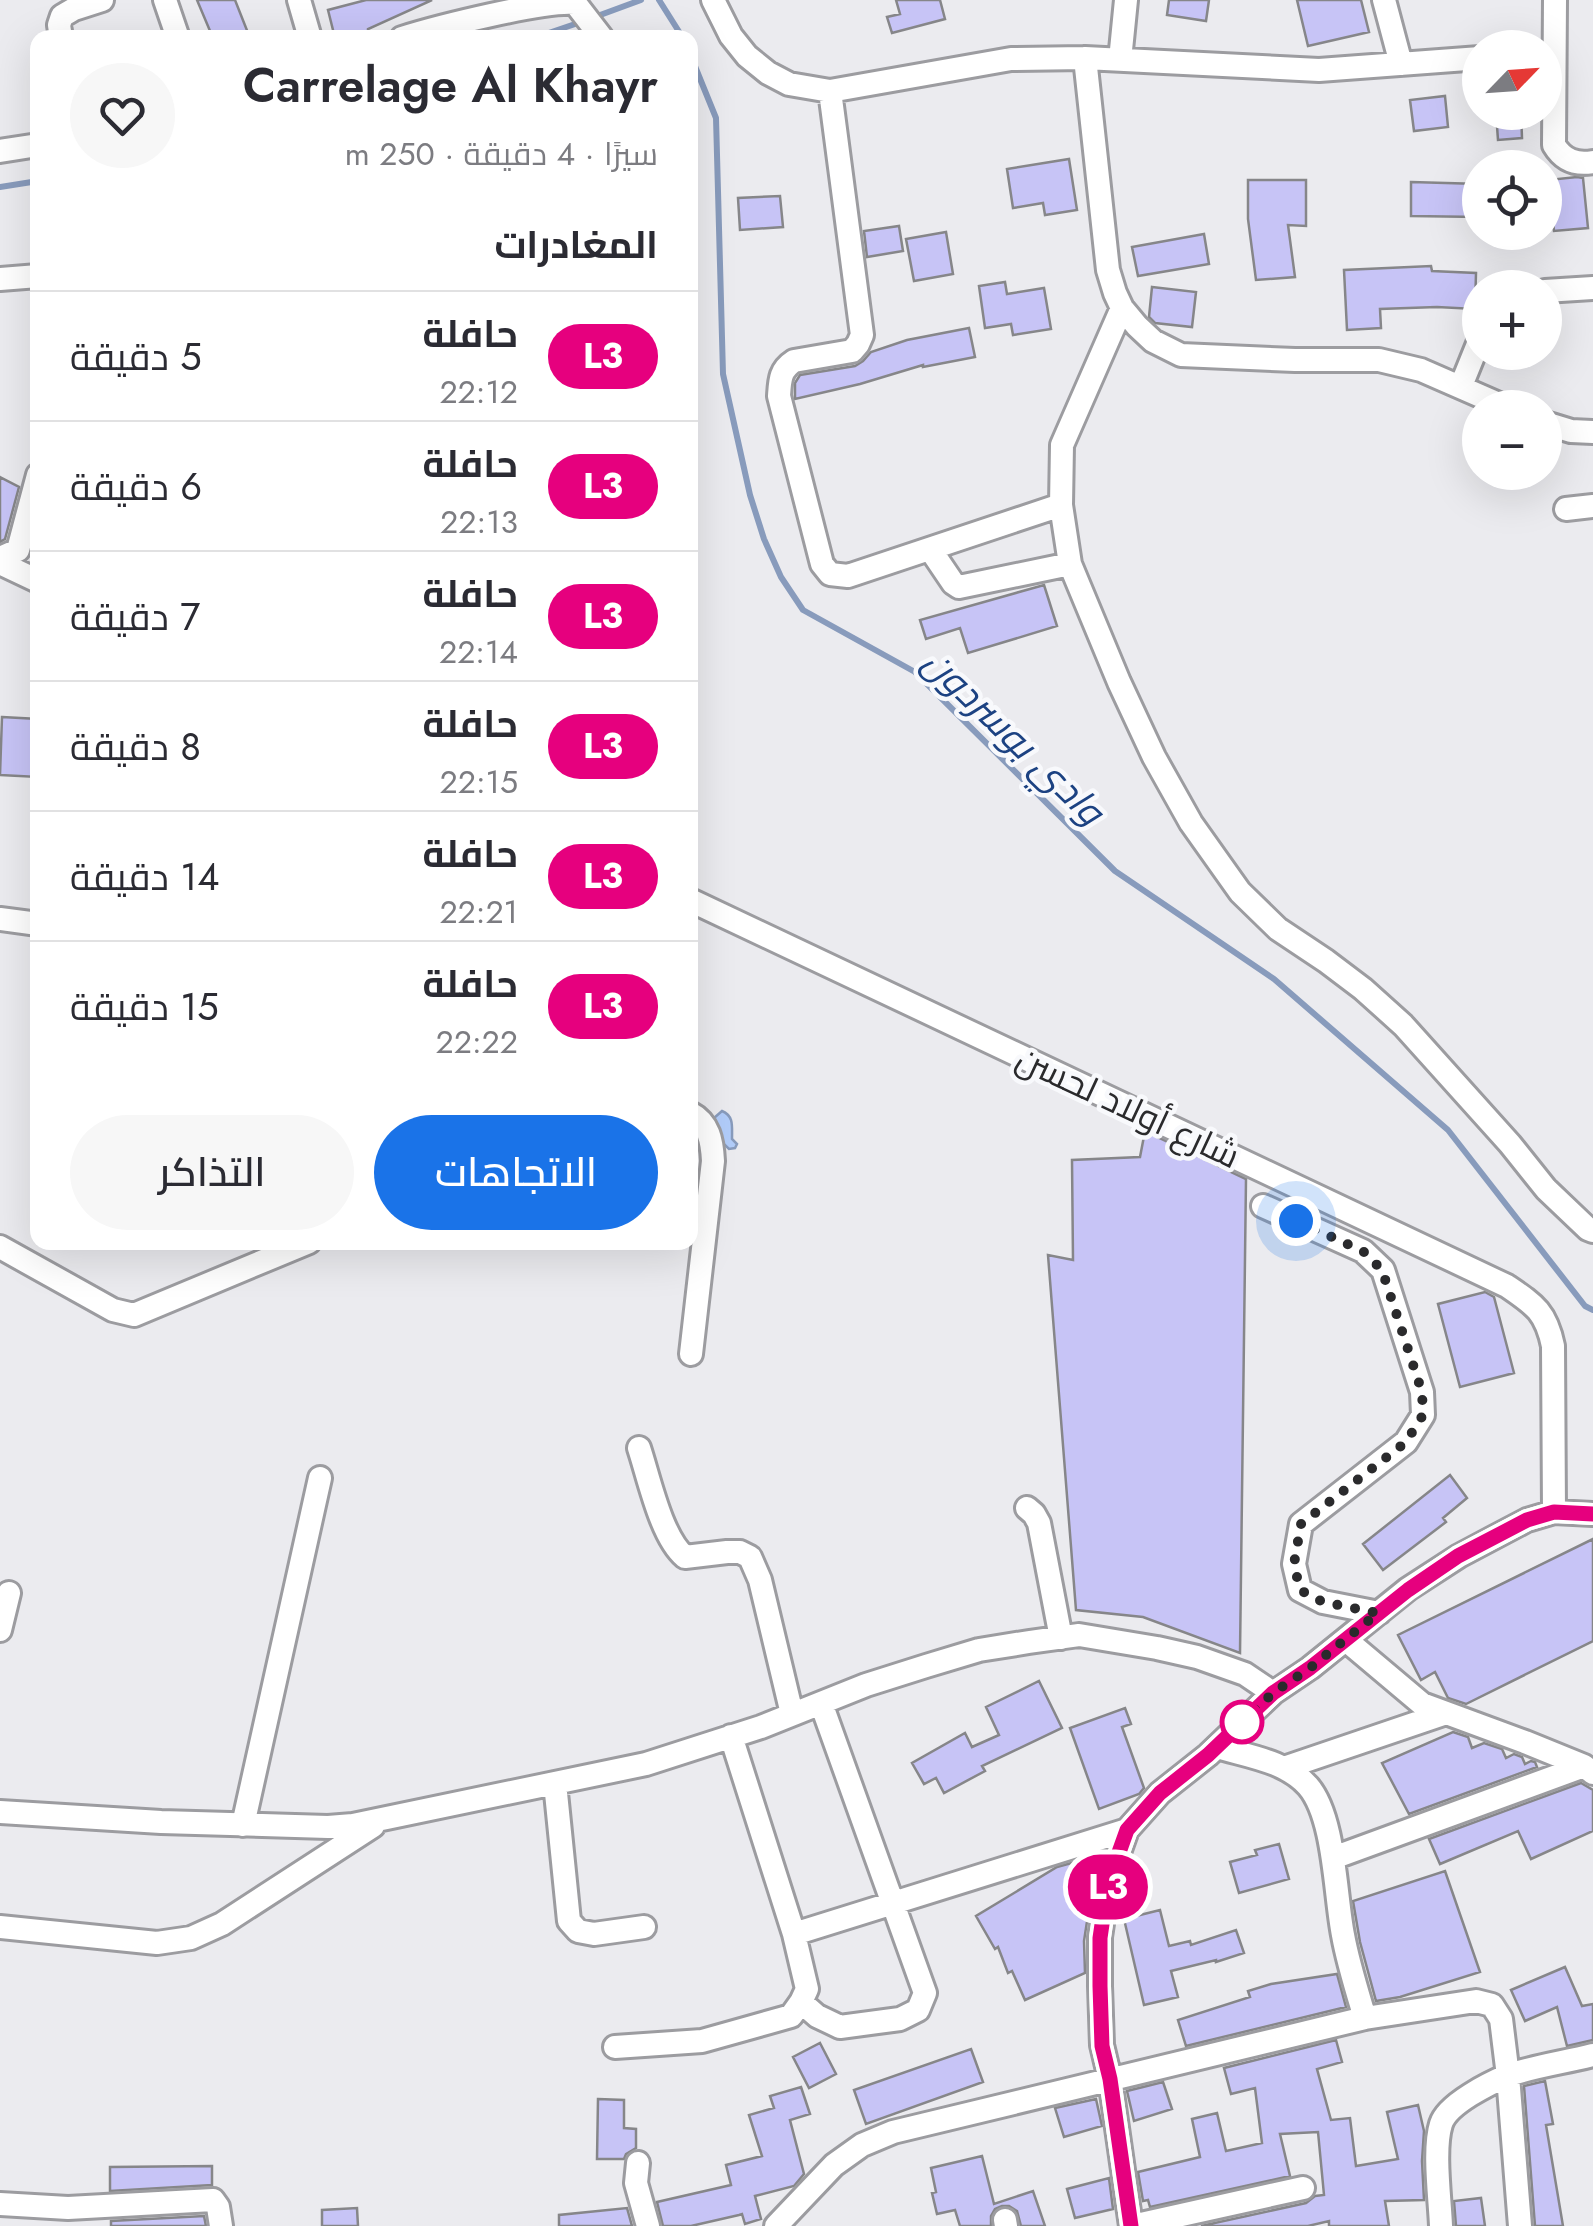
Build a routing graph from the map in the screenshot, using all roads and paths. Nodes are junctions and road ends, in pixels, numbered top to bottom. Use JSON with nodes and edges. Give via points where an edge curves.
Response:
{"nodes":[{"id":1,"x":102,"y":0,"type":"edge"},
{"id":2,"x":164,"y":0,"type":"edge"},
{"id":3,"x":298,"y":0,"type":"edge"},
{"id":4,"x":713,"y":0,"type":"edge"},
{"id":5,"x":1126,"y":0,"type":"edge"},
{"id":6,"x":1384,"y":0,"type":"edge"},
{"id":7,"x":1554,"y":0,"type":"edge"},
{"id":8,"x":462,"y":10,"type":"edge"},
{"id":9,"x":60,"y":30,"type":"edge"},
{"id":10,"x":175,"y":30,"type":"edge"},
{"id":11,"x":307,"y":30,"type":"edge"},
{"id":12,"x":419,"y":30,"type":"edge"},
{"id":13,"x":596,"y":30,"type":"edge"},
{"id":14,"x":1551,"y":30,"type":"edge"},
{"id":15,"x":1085,"y":58,"type":"junction"},
{"id":16,"x":1462,"y":59,"type":"edge"},
{"id":17,"x":1120,"y":60,"type":"junction"},
{"id":18,"x":1401,"y":64,"type":"junction"},
{"id":19,"x":830,"y":91,"type":"junction"},
{"id":20,"x":1553,"y":130,"type":"edge"},
{"id":21,"x":30,"y":146,"type":"edge"},
{"id":22,"x":0,"y":151,"type":"edge"},
{"id":23,"x":1593,"y":162,"type":"edge"},
{"id":24,"x":30,"y":277,"type":"edge"},
{"id":25,"x":0,"y":279,"type":"edge"},
{"id":26,"x":1593,"y":288,"type":"edge"},
{"id":27,"x":1562,"y":291,"type":"edge"},
{"id":28,"x":1122,"y":308,"type":"junction"},
{"id":29,"x":1467,"y":370,"type":"edge"},
{"id":30,"x":1460,"y":386,"type":"junction"},
{"id":31,"x":1469,"y":390,"type":"edge"},
{"id":32,"x":1562,"y":428,"type":"edge"},
{"id":33,"x":1593,"y":432,"type":"edge"},
{"id":34,"x":30,"y":505,"type":"edge"},
{"id":35,"x":1061,"y":505,"type":"junction"},
{"id":36,"x":1593,"y":506,"type":"edge"},
{"id":37,"x":1566,"y":509,"type":"dead end"},
{"id":38,"x":930,"y":549,"type":"junction"},
{"id":39,"x":0,"y":560,"type":"edge"},
{"id":40,"x":1070,"y":564,"type":"junction"},
{"id":41,"x":30,"y":577,"type":"edge"},
{"id":42,"x":698,"y":904,"type":"edge"},
{"id":43,"x":0,"y":919,"type":"edge"},
{"id":44,"x":30,"y":923,"type":"edge"},
{"id":45,"x":698,"y":1118,"type":"edge"},
{"id":46,"x":1263,"y":1206,"type":"dead end"},
{"id":47,"x":1593,"y":1231,"type":"edge"},
{"id":48,"x":0,"y":1247,"type":"edge"},
{"id":49,"x":290,"y":1250,"type":"edge"},
{"id":50,"x":691,"y":1354,"type":"dead end"},
{"id":51,"x":639,"y":1448,"type":"dead end"},
{"id":52,"x":320,"y":1478,"type":"dead end"},
{"id":53,"x":1027,"y":1508,"type":"dead end"},
{"id":54,"x":1554,"y":1512,"type":"junction"},
{"id":55,"x":1593,"y":1514,"type":"edge"},
{"id":56,"x":9,"y":1593,"type":"dead end"},
{"id":57,"x":1378,"y":1613,"type":"junction"},
{"id":58,"x":0,"y":1630,"type":"edge"},
{"id":59,"x":1060,"y":1638,"type":"junction"},
{"id":60,"x":1346,"y":1640,"type":"junction"},
{"id":61,"x":1273,"y":1693,"type":"junction"},
{"id":62,"x":821,"y":1703,"type":"junction"},
{"id":63,"x":1446,"y":1713,"type":"junction"},
{"id":64,"x":792,"y":1714,"type":"junction"},
{"id":65,"x":731,"y":1736,"type":"junction"},
{"id":66,"x":1216,"y":1747,"type":"junction"},
{"id":67,"x":1284,"y":1768,"type":"junction"},
{"id":68,"x":1588,"y":1770,"type":"edge"},
{"id":69,"x":556,"y":1782,"type":"junction"},
{"id":70,"x":0,"y":1812,"type":"edge"},
{"id":71,"x":384,"y":1819,"type":"junction"},
{"id":72,"x":243,"y":1825,"type":"junction"},
{"id":73,"x":1127,"y":1830,"type":"junction"},
{"id":74,"x":1333,"y":1858,"type":"junction"},
{"id":75,"x":892,"y":1904,"type":"junction"},
{"id":76,"x":0,"y":1927,"type":"edge"},
{"id":77,"x":644,"y":1928,"type":"dead end"},
{"id":78,"x":794,"y":1934,"type":"junction"},
{"id":79,"x":801,"y":2002,"type":"junction"},
{"id":80,"x":1365,"y":2018,"type":"junction"},
{"id":81,"x":615,"y":2047,"type":"dead end"},
{"id":82,"x":1593,"y":2055,"type":"edge"},
{"id":83,"x":1508,"y":2076,"type":"junction"},
{"id":84,"x":1110,"y":2079,"type":"junction"},
{"id":85,"x":638,"y":2163,"type":"dead end"},
{"id":86,"x":1304,"y":2188,"type":"dead end"},
{"id":87,"x":0,"y":2204,"type":"edge"},
{"id":88,"x":221,"y":2226,"type":"edge"},
{"id":89,"x":648,"y":2226,"type":"edge"},
{"id":90,"x":776,"y":2226,"type":"edge"},
{"id":91,"x":1131,"y":2226,"type":"edge"},
{"id":92,"x":1440,"y":2226,"type":"edge"},
{"id":93,"x":1520,"y":2226,"type":"edge"}],
"edges":[{"from":1,"to":9,"type":"street","via":[[62,16]]},
{"from":2,"to":10,"type":"street"},
{"from":3,"to":11,"type":"street"},
{"from":4,"to":19,"type":"street","via":[[731,36],[768,73]]},
{"from":5,"to":17,"type":"street"},
{"from":6,"to":18,"type":"street"},
{"from":7,"to":14,"type":"street"},
{"from":8,"to":12,"type":"street"},
{"from":8,"to":13,"type":"street","via":[[557,0],[575,4]]},
{"from":15,"to":17,"type":"street"},
{"from":15,"to":19,"type":"street","via":[[1011,59]]},
{"from":15,"to":28,"type":"street","via":[[1108,270]]},
{"from":16,"to":18,"type":"street"},
{"from":17,"to":18,"type":"street","via":[[1319,70]]},
{"from":19,"to":38,"type":"street","via":[[862,335],[852,351],[794,360],[780,376],[779,396],[830,574],[848,576]]},
{"from":20,"to":23,"type":"street","via":[[1560,154],[1571,162]]},
{"from":21,"to":22,"type":"street"},
{"from":24,"to":25,"type":"street"},
{"from":26,"to":27,"type":"street"},
{"from":28,"to":30,"type":"street","via":[[1153,342],[1182,355],[1379,360]]},
{"from":28,"to":35,"type":"street","via":[[1062,445]]},
{"from":29,"to":30,"type":"street"},
{"from":30,"to":31,"type":"street"},
{"from":32,"to":33,"type":"street"},
{"from":34,"to":39,"type":"street","via":[[18,550]]},
{"from":35,"to":38,"type":"street"},
{"from":35,"to":40,"type":"street"},
{"from":36,"to":37,"type":"street"},
{"from":38,"to":40,"type":"street","via":[[959,587]]},
{"from":39,"to":41,"type":"street"},
{"from":40,"to":47,"type":"street","via":[[1154,756],[1240,892],[1403,1025],[1546,1190]]},
{"from":42,"to":54,"type":"street","name":"شارع أولاد لحسن","via":[[1507,1286],[1548,1323],[1554,1346]]},
{"from":43,"to":44,"type":"street"},
{"from":45,"to":50,"type":"street","via":[[713,1160]]},
{"from":46,"to":57,"type":"street","via":[[1363,1251],[1382,1270],[1422,1392],[1423,1415],[1406,1442],[1301,1524],[1294,1564],[1300,1590],[1323,1602]]},
{"from":48,"to":49,"type":"street","via":[[113,1310],[134,1315]]},
{"from":51,"to":64,"type":"street","via":[[676,1549],[685,1556],[750,1557]]},
{"from":52,"to":72,"type":"street"},
{"from":53,"to":59,"type":"street","via":[[1039,1523]]},
{"from":54,"to":55,"type":"street"},
{"from":54,"to":57,"type":"street","via":[[1458,1556]]},
{"from":56,"to":58,"type":"street"},
{"from":57,"to":60,"type":"street"},
{"from":59,"to":61,"type":"street","via":[[1079,1635],[1197,1656]]},
{"from":59,"to":62,"type":"street","via":[[979,1650]]},
{"from":60,"to":61,"type":"street"},
{"from":60,"to":63,"type":"street","via":[[1422,1704]]},
{"from":61,"to":66,"type":"street"},
{"from":62,"to":64,"type":"street"},
{"from":62,"to":75,"type":"street"},
{"from":63,"to":67,"type":"street"},
{"from":63,"to":68,"type":"street"},
{"from":64,"to":65,"type":"street"},
{"from":65,"to":69,"type":"street","via":[[646,1764]]},
{"from":65,"to":78,"type":"street"},
{"from":66,"to":67,"type":"street"},
{"from":66,"to":73,"type":"street"},
{"from":67,"to":74,"type":"street","via":[[1318,1800]]},
{"from":68,"to":74,"type":"street"},
{"from":69,"to":71,"type":"street"},
{"from":69,"to":77,"type":"street","via":[[569,1921],[578,1932],[594,1934]]},
{"from":70,"to":72,"type":"street"},
{"from":71,"to":72,"type":"street","via":[[328,1827]]},
{"from":71,"to":76,"type":"street","via":[[192,1938],[158,1944]]},
{"from":73,"to":75,"type":"street"},
{"from":73,"to":84,"type":"street","via":[[1108,1883],[1100,1938],[1102,2046]]},
{"from":74,"to":80,"type":"street","via":[[1343,1936]]},
{"from":75,"to":78,"type":"street"},
{"from":75,"to":79,"type":"street","via":[[925,1993],[918,2010],[840,2027]]},
{"from":78,"to":79,"type":"street","via":[[807,1988]]},
{"from":79,"to":81,"type":"street","via":[[792,2016],[702,2041]]},
{"from":80,"to":83,"type":"street","via":[[1486,2002],[1500,2019]]},
{"from":80,"to":84,"type":"street"},
{"from":82,"to":83,"type":"street"},
{"from":83,"to":92,"type":"street","via":[[1459,2102],[1441,2124]]},
{"from":83,"to":93,"type":"street"},
{"from":84,"to":90,"type":"street","via":[[862,2145]]},
{"from":84,"to":91,"type":"street"},
{"from":85,"to":89,"type":"street","via":[[636,2183]]},
{"from":86,"to":91,"type":"street"},
{"from":87,"to":88,"type":"street","via":[[68,2208],[213,2200]]}]}
